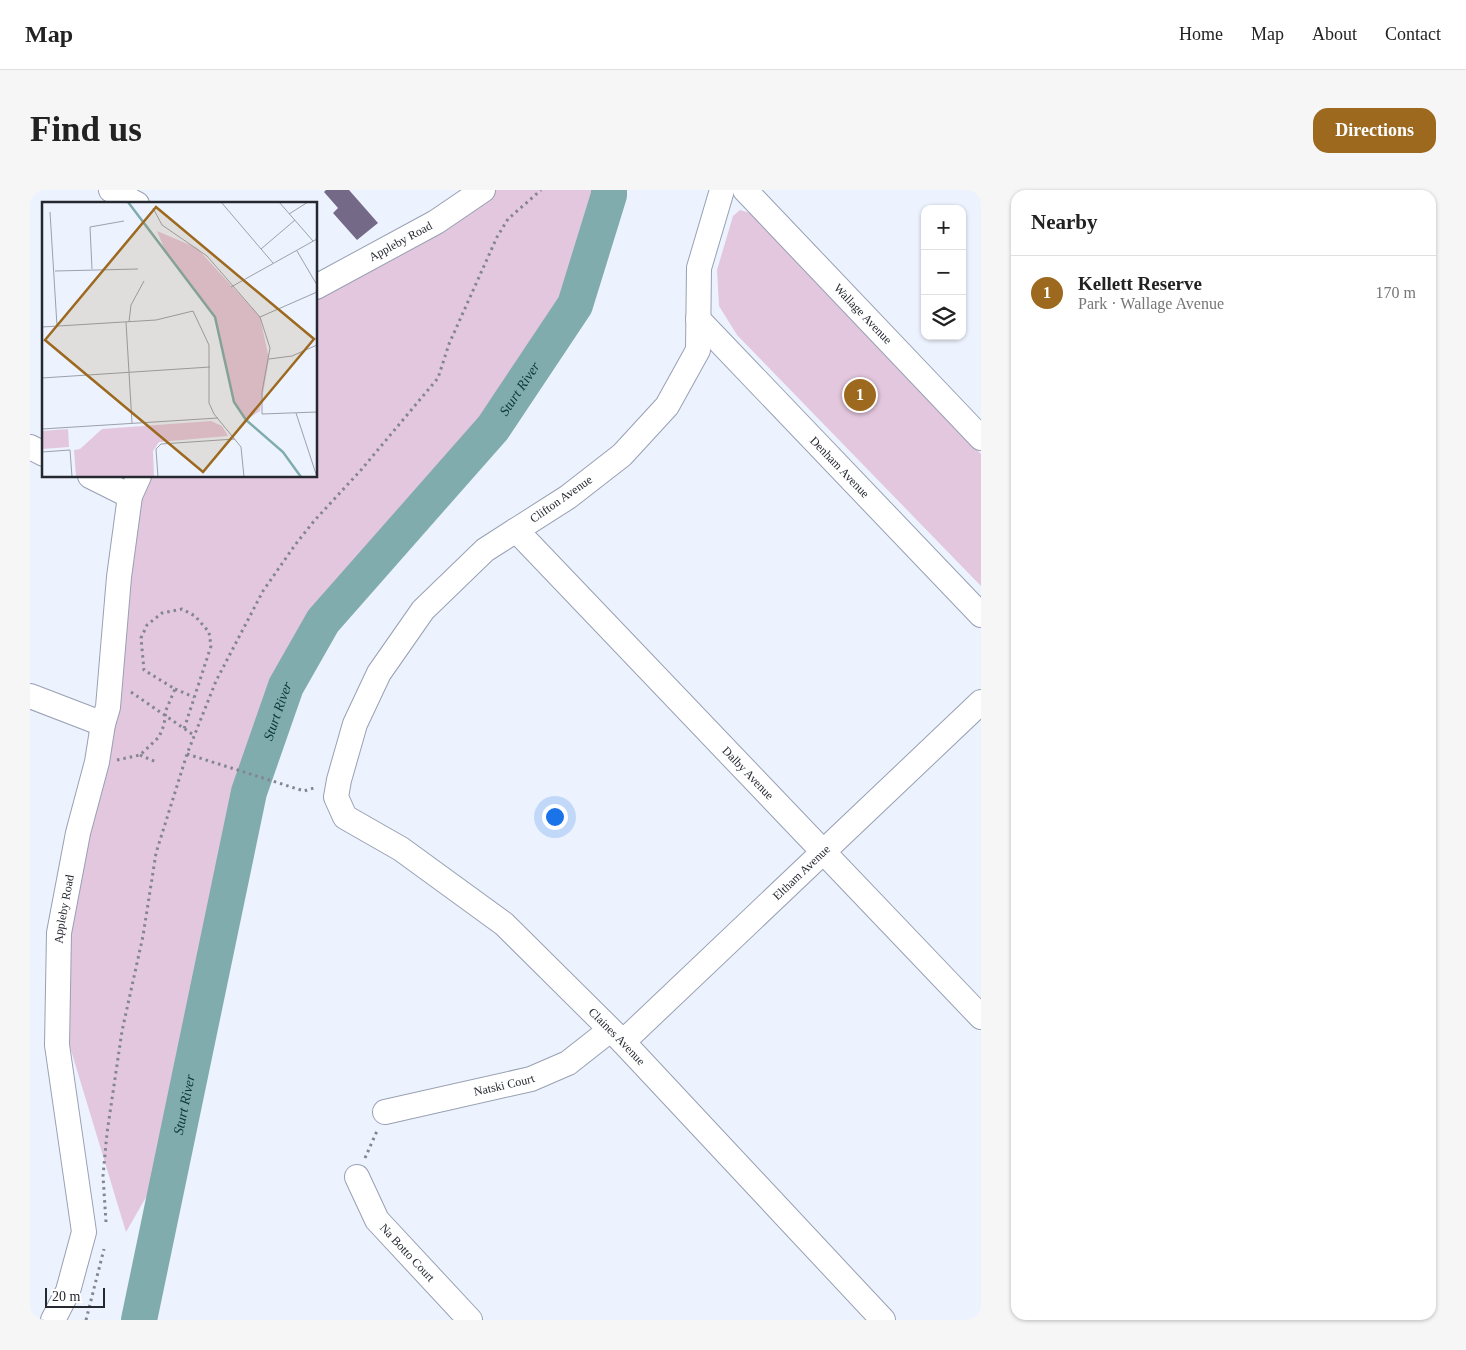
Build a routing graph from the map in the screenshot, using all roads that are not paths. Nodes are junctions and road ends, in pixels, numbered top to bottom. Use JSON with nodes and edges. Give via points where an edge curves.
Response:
{"nodes":[{"id":1,"x":111,"y":190,"type":"edge"},
{"id":2,"x":482,"y":190,"type":"edge"},
{"id":3,"x":722,"y":190,"type":"edge"},
{"id":4,"x":745,"y":190,"type":"edge"},
{"id":5,"x":133,"y":202,"type":"edge"},
{"id":6,"x":318,"y":286,"type":"edge"},
{"id":7,"x":698,"y":319,"type":"junction"},
{"id":8,"x":981,"y":438,"type":"edge"},
{"id":9,"x":30,"y":447,"type":"edge"},
{"id":10,"x":42,"y":453,"type":"edge"},
{"id":11,"x":99,"y":478,"type":"edge"},
{"id":12,"x":135,"y":486,"type":"edge"},
{"id":13,"x":516,"y":530,"type":"junction"},
{"id":14,"x":981,"y":615,"type":"edge"},
{"id":15,"x":30,"y":696,"type":"edge"},
{"id":16,"x":981,"y":702,"type":"edge"},
{"id":17,"x":103,"y":724,"type":"junction"},
{"id":18,"x":339,"y":780,"type":"joint"},
{"id":19,"x":823,"y":851,"type":"junction"},
{"id":20,"x":981,"y":1016,"type":"edge"},
{"id":21,"x":616,"y":1036,"type":"junction"},
{"id":22,"x":385,"y":1112,"type":"road end"},
{"id":23,"x":357,"y":1177,"type":"road end"},
{"id":24,"x":879,"y":1319,"type":"edge"},
{"id":25,"x":52,"y":1320,"type":"edge"},
{"id":26,"x":470,"y":1320,"type":"edge"}],
"edges":[{"from":1,"to":5,"type":"street"},
{"from":2,"to":6,"type":"street","name":"Appleby Road","via":[[436,222]]},
{"from":3,"to":7,"type":"street","name":"Clifton Avenue","via":[[699,268]]},
{"from":4,"to":8,"type":"street","name":"Wallage Avenue"},
{"from":7,"to":13,"type":"street","name":"Clifton Avenue","via":[[698,350],[667,406],[622,455],[568,497]]},
{"from":7,"to":14,"type":"street","name":"Denham Avenue"},
{"from":9,"to":10,"type":"street"},
{"from":11,"to":12,"type":"street","name":"Appleby Road"},
{"from":12,"to":17,"type":"street","name":"Appleby Road","via":[[119,577],[108,707]]},
{"from":13,"to":18,"type":"street","name":"Clifton Avenue","via":[[485,550],[423,610],[379,673],[355,724]]},
{"from":13,"to":19,"type":"street","name":"Dalby Avenue"},
{"from":15,"to":17,"type":"street"},
{"from":16,"to":19,"type":"street","name":"Eltham Avenue"},
{"from":17,"to":25,"type":"street","name":"Appleby Road","via":[[59,933],[57,1045],[84,1232],[68,1290]]},
{"from":18,"to":21,"type":"street","name":"Claines Avenue","via":[[336,797],[345,817],[401,849],[504,924]]},
{"from":19,"to":20,"type":"street","name":"Dalby Avenue"},
{"from":19,"to":21,"type":"street","name":"Eltham Avenue"},
{"from":21,"to":22,"type":"street","name":"Natski Court","via":[[531,1079]]},
{"from":21,"to":24,"type":"street","name":"Claines Avenue"},
{"from":23,"to":26,"type":"street","name":"Na Botto Court","via":[[377,1220]]}]}
